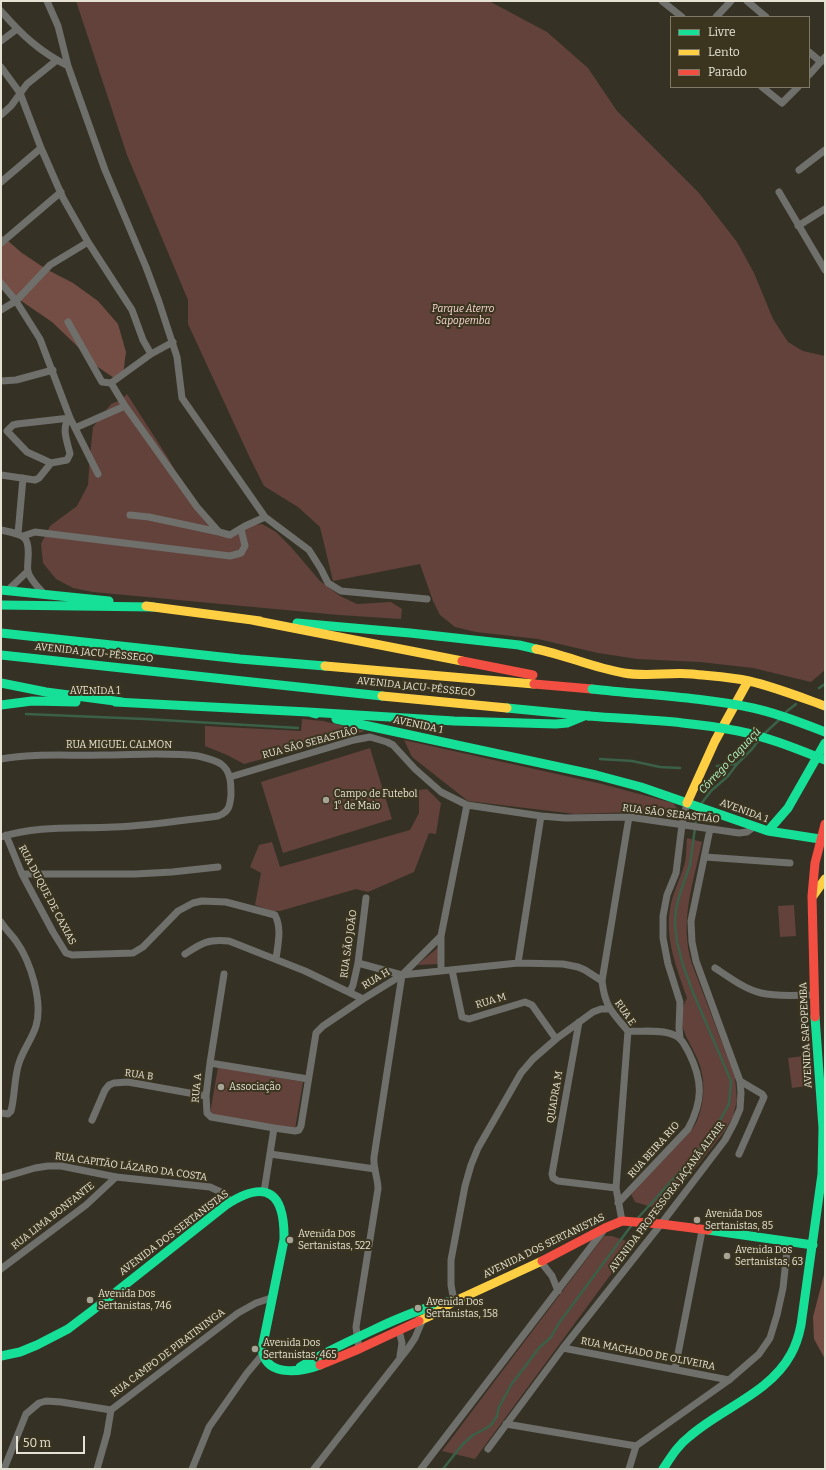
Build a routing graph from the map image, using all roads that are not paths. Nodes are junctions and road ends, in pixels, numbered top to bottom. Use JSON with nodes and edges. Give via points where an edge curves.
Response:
{"nodes":[{"id":1,"x":47,"y":1,"type":"edge"},
{"id":2,"x":662,"y":1,"type":"edge"},
{"id":3,"x":731,"y":1,"type":"edge"},
{"id":4,"x":747,"y":1,"type":"edge"},
{"id":5,"x":1,"y":11,"type":"edge"},
{"id":6,"x":681,"y":16,"type":"edge"},
{"id":7,"x":717,"y":16,"type":"edge"},
{"id":8,"x":765,"y":16,"type":"edge"},
{"id":9,"x":17,"y":29,"type":"junction"},
{"id":10,"x":1,"y":41,"type":"edge"},
{"id":11,"x":810,"y":52,"type":"edge"},
{"id":12,"x":823,"y":59,"type":"edge"},
{"id":13,"x":57,"y":60,"type":"junction"},
{"id":14,"x":68,"y":66,"type":"junction"},
{"id":15,"x":1,"y":67,"type":"edge"},
{"id":16,"x":810,"y":74,"type":"edge"},
{"id":17,"x":763,"y":88,"type":"edge"},
{"id":18,"x":797,"y":88,"type":"edge"},
{"id":19,"x":20,"y":93,"type":"junction"},
{"id":20,"x":1,"y":115,"type":"edge"},
{"id":21,"x":41,"y":148,"type":"junction"},
{"id":22,"x":825,"y":150,"type":"edge"},
{"id":23,"x":800,"y":170,"type":"dead end"},
{"id":24,"x":1,"y":182,"type":"edge"},
{"id":25,"x":61,"y":192,"type":"junction"},
{"id":26,"x":779,"y":192,"type":"dead end"},
{"id":27,"x":825,"y":209,"type":"edge"},
{"id":28,"x":798,"y":226,"type":"junction"},
{"id":29,"x":88,"y":242,"type":"junction"},
{"id":30,"x":1,"y":243,"type":"edge"},
{"id":31,"x":825,"y":270,"type":"edge"},
{"id":32,"x":1,"y":283,"type":"edge"},
{"id":33,"x":16,"y":301,"type":"junction"},
{"id":34,"x":1,"y":310,"type":"edge"},
{"id":35,"x":68,"y":322,"type":"dead end"},
{"id":36,"x":173,"y":342,"type":"junction"},
{"id":37,"x":151,"y":354,"type":"junction"},
{"id":38,"x":53,"y":370,"type":"junction"},
{"id":39,"x":1,"y":381,"type":"edge"},
{"id":40,"x":111,"y":383,"type":"junction"},
{"id":41,"x":125,"y":406,"type":"junction"},
{"id":42,"x":70,"y":418,"type":"junction"},
{"id":43,"x":75,"y":428,"type":"junction"},
{"id":44,"x":4,"y":429,"type":"edge"},
{"id":45,"x":51,"y":463,"type":"junction"},
{"id":46,"x":98,"y":474,"type":"dead end"},
{"id":47,"x":1,"y":475,"type":"edge"},
{"id":48,"x":22,"y":478,"type":"junction"},
{"id":49,"x":130,"y":515,"type":"dead end"},
{"id":50,"x":265,"y":517,"type":"junction"},
{"id":51,"x":241,"y":529,"type":"junction"},
{"id":52,"x":1,"y":530,"type":"edge"},
{"id":53,"x":219,"y":532,"type":"junction"},
{"id":54,"x":20,"y":535,"type":"junction"},
{"id":55,"x":28,"y":571,"type":"junction"},
{"id":56,"x":4,"y":590,"type":"edge"},
{"id":57,"x":46,"y":595,"type":"junction"},
{"id":58,"x":427,"y":599,"type":"dead end"},
{"id":59,"x":1,"y":606,"type":"edge"},
{"id":60,"x":153,"y":607,"type":"junction"},
{"id":61,"x":252,"y":620,"type":"junction"},
{"id":62,"x":1,"y":633,"type":"edge"},
{"id":63,"x":1,"y":655,"type":"edge"},
{"id":64,"x":748,"y":681,"type":"junction"},
{"id":65,"x":1,"y":683,"type":"edge"},
{"id":66,"x":571,"y":687,"type":"junction"},
{"id":67,"x":122,"y":702,"type":"junction"},
{"id":68,"x":1,"y":705,"type":"edge"},
{"id":69,"x":825,"y":706,"type":"edge"},
{"id":70,"x":308,"y":712,"type":"junction"},
{"id":71,"x":587,"y":715,"type":"junction"},
{"id":72,"x":825,"y":732,"type":"edge"},
{"id":73,"x":825,"y":743,"type":"edge"},
{"id":74,"x":1,"y":759,"type":"edge"},
{"id":75,"x":825,"y":760,"type":"edge"},
{"id":76,"x":230,"y":777,"type":"junction"},
{"id":77,"x":690,"y":804,"type":"junction"},
{"id":78,"x":467,"y":805,"type":"junction"},
{"id":79,"x":541,"y":816,"type":"junction"},
{"id":80,"x":629,"y":817,"type":"junction"},
{"id":81,"x":825,"y":824,"type":"edge"},
{"id":82,"x":686,"y":825,"type":"junction"},
{"id":83,"x":754,"y":827,"type":"junction"},
{"id":84,"x":706,"y":828,"type":"junction"},
{"id":85,"x":768,"y":831,"type":"junction"},
{"id":86,"x":3,"y":836,"type":"edge"},
{"id":87,"x":820,"y":839,"type":"junction"},
{"id":88,"x":705,"y":857,"type":"junction"},
{"id":89,"x":790,"y":864,"type":"dead end"},
{"id":90,"x":218,"y":867,"type":"dead end"},
{"id":91,"x":22,"y":874,"type":"junction"},
{"id":92,"x":825,"y":878,"type":"edge"},
{"id":93,"x":812,"y":896,"type":"junction"},
{"id":94,"x":366,"y":898,"type":"dead end"},
{"id":95,"x":1,"y":922,"type":"edge"},
{"id":96,"x":441,"y":936,"type":"junction"},
{"id":97,"x":185,"y":954,"type":"dead end"},
{"id":98,"x":276,"y":958,"type":"junction"},
{"id":99,"x":358,"y":962,"type":"junction"},
{"id":100,"x":518,"y":963,"type":"junction"},
{"id":101,"x":715,"y":968,"type":"dead end"},
{"id":102,"x":452,"y":970,"type":"junction"},
{"id":103,"x":441,"y":971,"type":"junction"},
{"id":104,"x":224,"y":974,"type":"dead end"},
{"id":105,"x":402,"y":975,"type":"junction"},
{"id":106,"x":602,"y":982,"type":"junction"},
{"id":107,"x":350,"y":992,"type":"junction"},
{"id":108,"x":814,"y":995,"type":"junction"},
{"id":109,"x":363,"y":999,"type":"junction"},
{"id":110,"x":610,"y":1009,"type":"junction"},
{"id":111,"x":579,"y":1022,"type":"junction"},
{"id":112,"x":628,"y":1032,"type":"junction"},
{"id":113,"x":680,"y":1038,"type":"junction"},
{"id":114,"x":556,"y":1039,"type":"junction"},
{"id":115,"x":210,"y":1063,"type":"junction"},
{"id":116,"x":308,"y":1079,"type":"junction"},
{"id":117,"x":740,"y":1081,"type":"junction"},
{"id":118,"x":206,"y":1096,"type":"junction"},
{"id":119,"x":3,"y":1114,"type":"edge"},
{"id":120,"x":92,"y":1120,"type":"dead end"},
{"id":121,"x":274,"y":1128,"type":"junction"},
{"id":122,"x":295,"y":1131,"type":"joint"},
{"id":123,"x":270,"y":1154,"type":"junction"},
{"id":124,"x":739,"y":1154,"type":"dead end"},
{"id":125,"x":375,"y":1169,"type":"junction"},
{"id":126,"x":116,"y":1177,"type":"junction"},
{"id":127,"x":1,"y":1178,"type":"edge"},
{"id":128,"x":616,"y":1188,"type":"junction"},
{"id":129,"x":264,"y":1192,"type":"junction"},
{"id":130,"x":231,"y":1202,"type":"junction"},
{"id":131,"x":618,"y":1203,"type":"junction"},
{"id":132,"x":625,"y":1221,"type":"junction"},
{"id":133,"x":661,"y":1224,"type":"junction"},
{"id":134,"x":605,"y":1228,"type":"junction"},
{"id":135,"x":702,"y":1231,"type":"junction"},
{"id":136,"x":788,"y":1241,"type":"junction"},
{"id":137,"x":813,"y":1245,"type":"junction"},
{"id":138,"x":541,"y":1262,"type":"junction"},
{"id":139,"x":1,"y":1269,"type":"edge"},
{"id":140,"x":558,"y":1291,"type":"junction"},
{"id":141,"x":272,"y":1298,"type":"junction"},
{"id":142,"x":453,"y":1301,"type":"junction"},
{"id":143,"x":418,"y":1310,"type":"junction"},
{"id":144,"x":423,"y":1319,"type":"junction"},
{"id":145,"x":399,"y":1330,"type":"junction"},
{"id":146,"x":357,"y":1337,"type":"junction"},
{"id":147,"x":563,"y":1348,"type":"junction"},
{"id":148,"x":359,"y":1349,"type":"junction"},
{"id":149,"x":263,"y":1354,"type":"junction"},
{"id":150,"x":1,"y":1356,"type":"edge"},
{"id":151,"x":400,"y":1359,"type":"junction"},
{"id":152,"x":675,"y":1369,"type":"junction"},
{"id":153,"x":294,"y":1370,"type":"junction"},
{"id":154,"x":729,"y":1380,"type":"junction"},
{"id":155,"x":110,"y":1410,"type":"junction"},
{"id":156,"x":506,"y":1424,"type":"junction"},
{"id":157,"x":636,"y":1446,"type":"junction"},
{"id":158,"x":488,"y":1449,"type":"dead end"},
{"id":159,"x":4,"y":1469,"type":"edge"},
{"id":160,"x":97,"y":1469,"type":"edge"},
{"id":161,"x":192,"y":1469,"type":"edge"},
{"id":162,"x":314,"y":1469,"type":"edge"},
{"id":163,"x":421,"y":1469,"type":"edge"},
{"id":164,"x":629,"y":1469,"type":"edge"},
{"id":165,"x":663,"y":1469,"type":"edge"}],
"edges":[{"from":1,"to":14,"type":"street","via":[[58,26]]},
{"from":2,"to":6,"type":"street"},
{"from":3,"to":7,"type":"street"},
{"from":4,"to":8,"type":"street"},
{"from":5,"to":9,"type":"street"},
{"from":9,"to":10,"type":"street"},
{"from":9,"to":13,"type":"street"},
{"from":11,"to":12,"type":"street"},
{"from":12,"to":16,"type":"street"},
{"from":13,"to":14,"type":"street"},
{"from":13,"to":19,"type":"street","via":[[36,76]]},
{"from":14,"to":36,"type":"street","via":[[104,170],[146,267]]},
{"from":15,"to":19,"type":"street"},
{"from":17,"to":18,"type":"street","via":[[782,103]]},
{"from":19,"to":20,"type":"street"},
{"from":19,"to":21,"type":"street"},
{"from":21,"to":24,"type":"street"},
{"from":21,"to":25,"type":"street"},
{"from":22,"to":23,"type":"street"},
{"from":25,"to":29,"type":"street"},
{"from":25,"to":30,"type":"street"},
{"from":26,"to":28,"type":"street"},
{"from":27,"to":28,"type":"street"},
{"from":28,"to":31,"type":"street"},
{"from":29,"to":33,"type":"street","via":[[50,266]]},
{"from":29,"to":37,"type":"street","via":[[132,310]]},
{"from":32,"to":33,"type":"street"},
{"from":33,"to":34,"type":"street"},
{"from":33,"to":38,"type":"street","via":[[40,338]]},
{"from":35,"to":40,"type":"street","via":[[102,382]]},
{"from":36,"to":37,"type":"street"},
{"from":36,"to":50,"type":"street","via":[[182,398]]},
{"from":37,"to":40,"type":"street"},
{"from":38,"to":39,"type":"street","via":[[16,380]]},
{"from":38,"to":42,"type":"street"},
{"from":40,"to":41,"type":"street"},
{"from":41,"to":43,"type":"street"},
{"from":41,"to":53,"type":"street","via":[[197,507]]},
{"from":42,"to":43,"type":"street"},
{"from":42,"to":44,"type":"street","via":[[17,424]]},
{"from":42,"to":45,"type":"street","via":[[66,422],[65,430],[70,454],[67,460]]},
{"from":43,"to":46,"type":"street"},
{"from":44,"to":45,"type":"street","via":[[27,452]]},
{"from":45,"to":48,"type":"street","via":[[39,478]]},
{"from":47,"to":48,"type":"street"},
{"from":48,"to":54,"type":"street"},
{"from":49,"to":53,"type":"street"},
{"from":50,"to":51,"type":"street"},
{"from":50,"to":58,"type":"street","via":[[310,550],[328,584],[341,591]]},
{"from":51,"to":53,"type":"street","via":[[230,535]]},
{"from":51,"to":54,"type":"street","via":[[245,546],[241,553],[230,556],[35,532]]},
{"from":52,"to":54,"type":"street"},
{"from":54,"to":55,"type":"street","via":[[28,541]]},
{"from":55,"to":56,"type":"street"},
{"from":55,"to":57,"type":"street"},
{"from":56,"to":57,"type":"main road"},
{"from":57,"to":60,"type":"main road"},
{"from":59,"to":60,"type":"main road"},
{"from":60,"to":61,"type":"main road"},
{"from":61,"to":64,"type":"main road","via":[[485,641],[543,649],[590,665],[625,673],[690,674]]},
{"from":61,"to":66,"type":"main road","via":[[550,679]]},
{"from":62,"to":66,"type":"main road","name":"AVENIDA JACU-PÊSSEGO","via":[[240,659]]},
{"from":63,"to":71,"type":"main road","name":"AVENIDA JACU-PÊSSEGO"},
{"from":64,"to":69,"type":"main road"},
{"from":64,"to":77,"type":"main road","via":[[715,741]]},
{"from":65,"to":67,"type":"main road"},
{"from":66,"to":72,"type":"main road","name":"AVENIDA JACU-PÊSSEGO","bridge":true,"via":[[754,708]]},
{"from":67,"to":68,"type":"main road","name":"AVENIDA 1","via":[[32,702]]},
{"from":67,"to":70,"type":"main road","name":"AVENIDA 1"},
{"from":70,"to":71,"type":"main road","via":[[556,724],[577,720]]},
{"from":70,"to":77,"type":"main road","name":"AVENIDA 1","via":[[565,768],[641,787]]},
{"from":71,"to":75,"type":"main road","name":"AVENIDA JACU-PÊSSEGO","bridge":true,"via":[[702,725],[739,731],[776,741]]},
{"from":73,"to":85,"type":"main road","via":[[788,808]]},
{"from":74,"to":76,"type":"street","name":"RUA MIGUEL CALMON","via":[[29,756],[198,756],[221,764]]},
{"from":76,"to":78,"type":"street","name":"RUA SÃO SEBASTIÃO","via":[[370,737],[393,745],[441,792]]},
{"from":76,"to":86,"type":"street","via":[[230,804],[226,812],[218,816],[129,826],[37,829]]},
{"from":77,"to":82,"type":"street","name":"RUA BEIRA RIO"},
{"from":77,"to":83,"type":"main road","name":"AVENIDA 1"},
{"from":78,"to":79,"type":"street","name":"RUA SÃO SEBASTIÃO"},
{"from":78,"to":96,"type":"street"},
{"from":79,"to":80,"type":"street","name":"RUA SÃO SEBASTIÃO"},
{"from":79,"to":100,"type":"street"},
{"from":80,"to":82,"type":"street","name":"RUA SÃO SEBASTIÃO"},
{"from":80,"to":106,"type":"street","name":"RUA E"},
{"from":81,"to":87,"type":"main road","name":"AVENIDA SAPOPEMBA"},
{"from":82,"to":84,"type":"street","name":"RUA SÃO SEBASTIÃO"},
{"from":82,"to":113,"type":"street","name":"RUA BEIRA RIO","via":[[676,873],[667,895],[663,916],[663,938],[668,964],[680,1002]]},
{"from":83,"to":84,"type":"street","name":"RUA SÃO SEBASTIÃO","via":[[747,832],[739,833]]},
{"from":83,"to":85,"type":"main road","name":"AVENIDA 1"},
{"from":84,"to":88,"type":"street","name":"AVENIDA PROFESSORA JAÇANÃ ALTAIR"},
{"from":85,"to":87,"type":"main road","name":"AVENIDA 1"},
{"from":86,"to":91,"type":"street","name":"RUA DUQUE DE CAXIAS"},
{"from":87,"to":93,"type":"main road","name":"AVENIDA SAPOPEMBA"},
{"from":88,"to":89,"type":"street"},
{"from":88,"to":117,"type":"street","name":"AVENIDA PROFESSORA JAÇANÃ ALTAIR","via":[[691,921],[692,942],[696,961]]},
{"from":90,"to":91,"type":"street","via":[[134,874]]},
{"from":91,"to":98,"type":"street","name":"RUA DUQUE DE CAXIAS","via":[[53,932],[69,954],[133,953],[143,947],[178,911],[193,903],[214,900],[275,915],[279,929]]},
{"from":92,"to":93,"type":"main road"},
{"from":93,"to":108,"type":"main road","name":"AVENIDA SAPOPEMBA"},
{"from":94,"to":99,"type":"street","name":"RUA SÃO JOÃO"},
{"from":95,"to":119,"type":"street","via":[[17,942],[26,960],[38,1004],[33,1034],[18,1067],[11,1111]]},
{"from":96,"to":103,"type":"street"},
{"from":96,"to":105,"type":"street"},
{"from":97,"to":98,"type":"street","via":[[202,943],[216,940],[229,941]]},
{"from":98,"to":107,"type":"street"},
{"from":99,"to":105,"type":"street"},
{"from":99,"to":107,"type":"street","name":"RUA SÃO JOÃO"},
{"from":100,"to":102,"type":"street","name":"RUA H"},
{"from":100,"to":106,"type":"street","name":"RUA H","via":[[571,965],[585,970]]},
{"from":101,"to":108,"type":"street","via":[[742,985],[762,993]]},
{"from":102,"to":103,"type":"street","name":"RUA H"},
{"from":102,"to":114,"type":"street","name":"RUA M","via":[[462,1017],[470,1018],[525,1002],[532,1005]]},
{"from":103,"to":105,"type":"street","name":"RUA H"},
{"from":104,"to":115,"type":"street","name":"RUA A"},
{"from":105,"to":109,"type":"street","name":"RUA H"},
{"from":105,"to":125,"type":"street","via":[[374,1157]]},
{"from":106,"to":110,"type":"street","name":"RUA E","via":[[604,998]]},
{"from":107,"to":109,"type":"street"},
{"from":108,"to":137,"type":"main road","name":"AVENIDA SAPOPEMBA","via":[[823,1149]]},
{"from":109,"to":116,"type":"street","name":"RUA H","via":[[322,1026],[316,1034]]},
{"from":110,"to":111,"type":"street","via":[[597,1010]]},
{"from":110,"to":112,"type":"street","name":"RUA E"},
{"from":111,"to":114,"type":"street"},
{"from":111,"to":128,"type":"street","name":"QUADRA M","via":[[552,1174],[558,1181]]},
{"from":112,"to":113,"type":"street","via":[[666,1032]]},
{"from":112,"to":128,"type":"street","name":"RUA E"},
{"from":113,"to":131,"type":"street","name":"RUA BEIRA RIO","via":[[696,1068],[700,1088],[694,1117],[688,1129]]},
{"from":114,"to":142,"type":"street","via":[[521,1072],[471,1165],[451,1260]]},
{"from":115,"to":116,"type":"street"},
{"from":115,"to":118,"type":"street","name":"RUA A"},
{"from":116,"to":122,"type":"street","name":"RUA H","via":[[301,1126]]},
{"from":117,"to":124,"type":"street","via":[[764,1097]]},
{"from":117,"to":133,"type":"street","name":"AVENIDA PROFESSORA JAÇANÃ ALTAIR","via":[[740,1109],[725,1140]]},
{"from":118,"to":120,"type":"street","name":"RUA B","via":[[128,1082],[114,1083],[105,1090]]},
{"from":118,"to":121,"type":"street","name":"RUA A","via":[[208,1116]]},
{"from":121,"to":122,"type":"street","name":"RUA A"},
{"from":121,"to":123,"type":"street"},
{"from":123,"to":125,"type":"street"},
{"from":123,"to":129,"type":"street"},
{"from":125,"to":146,"type":"street","via":[[378,1189],[356,1327]]},
{"from":126,"to":127,"type":"street","name":"RUA CAPITÃO LÁZARO DA COSTA","via":[[78,1168],[48,1166]]},
{"from":126,"to":130,"type":"street","name":"RUA CAPITÃO LÁZARO DA COSTA","via":[[210,1188],[223,1193]]},
{"from":126,"to":139,"type":"street","name":"RUA LIMA BONFANTE","via":[[86,1205]]},
{"from":128,"to":131,"type":"street","name":"RUA E"},
{"from":129,"to":130,"type":"main road","name":"AVENIDA DOS SERTANISTAS","via":[[252,1192]]},
{"from":129,"to":141,"type":"main road","via":[[274,1196],[279,1204],[285,1228]]},
{"from":130,"to":150,"type":"main road","name":"AVENIDA DOS SERTANISTAS","via":[[70,1327],[44,1344],[23,1352]]},
{"from":131,"to":132,"type":"street","name":"RUA E"},
{"from":132,"to":133,"type":"main road","name":"AVENIDA DOS SERTANISTAS"},
{"from":132,"to":134,"type":"main road","name":"AVENIDA DOS SERTANISTAS"},
{"from":133,"to":135,"type":"main road","name":"AVENIDA DOS SERTANISTAS"},
{"from":133,"to":147,"type":"street","name":"AVENIDA PROFESSORA JAÇANÃ ALTAIR"},
{"from":134,"to":138,"type":"main road","name":"AVENIDA DOS SERTANISTAS"},
{"from":134,"to":140,"type":"street"},
{"from":135,"to":136,"type":"main road","name":"AVENIDA DOS SERTANISTAS"},
{"from":135,"to":152,"type":"street"},
{"from":136,"to":137,"type":"main road","name":"AVENIDA DOS SERTANISTAS"},
{"from":136,"to":154,"type":"street","via":[[778,1315],[770,1338],[759,1354]]},
{"from":137,"to":165,"type":"main road","name":"AVENIDA SAPOPEMBA","via":[[801,1326],[797,1343],[788,1359],[760,1389],[695,1431],[667,1460]]},
{"from":138,"to":140,"type":"street","via":[[552,1276]]},
{"from":138,"to":142,"type":"main road","name":"AVENIDA DOS SERTANISTAS"},
{"from":140,"to":163,"type":"street"},
{"from":141,"to":149,"type":"main road"},
{"from":141,"to":155,"type":"street","name":"RUA CAMPO DE PIRATININGA","via":[[238,1313]]},
{"from":142,"to":143,"type":"main road","name":"AVENIDA DOS SERTANISTAS"},
{"from":142,"to":144,"type":"main road","name":"AVENIDA DOS SERTANISTAS"},
{"from":143,"to":145,"type":"main road","via":[[402,1323]]},
{"from":143,"to":146,"type":"main road","name":"AVENIDA DOS SERTANISTAS"},
{"from":144,"to":145,"type":"main road","name":"AVENIDA DOS SERTANISTAS"},
{"from":144,"to":151,"type":"street","via":[[415,1338]]},
{"from":145,"to":148,"type":"main road","name":"AVENIDA DOS SERTANISTAS"},
{"from":145,"to":151,"type":"street","via":[[402,1343]]},
{"from":146,"to":148,"type":"street"},
{"from":146,"to":153,"type":"main road","name":"AVENIDA DOS SERTANISTAS"},
{"from":147,"to":152,"type":"street","name":"RUA MACHADO DE OLIVEIRA"},
{"from":147,"to":156,"type":"street","name":"AVENIDA PROFESSORA JAÇANÃ ALTAIR"},
{"from":148,"to":153,"type":"main road","name":"AVENIDA DOS SERTANISTAS","via":[[310,1369]]},
{"from":149,"to":153,"type":"main road","name":"AVENIDA DOS SERTANISTAS","via":[[270,1365],[277,1369]]},
{"from":149,"to":161,"type":"street","via":[[209,1427]]},
{"from":151,"to":162,"type":"street"},
{"from":152,"to":154,"type":"street","name":"RUA MACHADO DE OLIVEIRA"},
{"from":154,"to":157,"type":"street"},
{"from":155,"to":159,"type":"street","via":[[60,1402],[39,1403],[26,1414]]},
{"from":155,"to":160,"type":"street","name":"RUA CAMPO DE PIRATININGA","via":[[105,1442]]},
{"from":156,"to":157,"type":"street"},
{"from":156,"to":158,"type":"street","name":"AVENIDA PROFESSORA JAÇANÃ ALTAIR"},
{"from":157,"to":164,"type":"street"}]}
